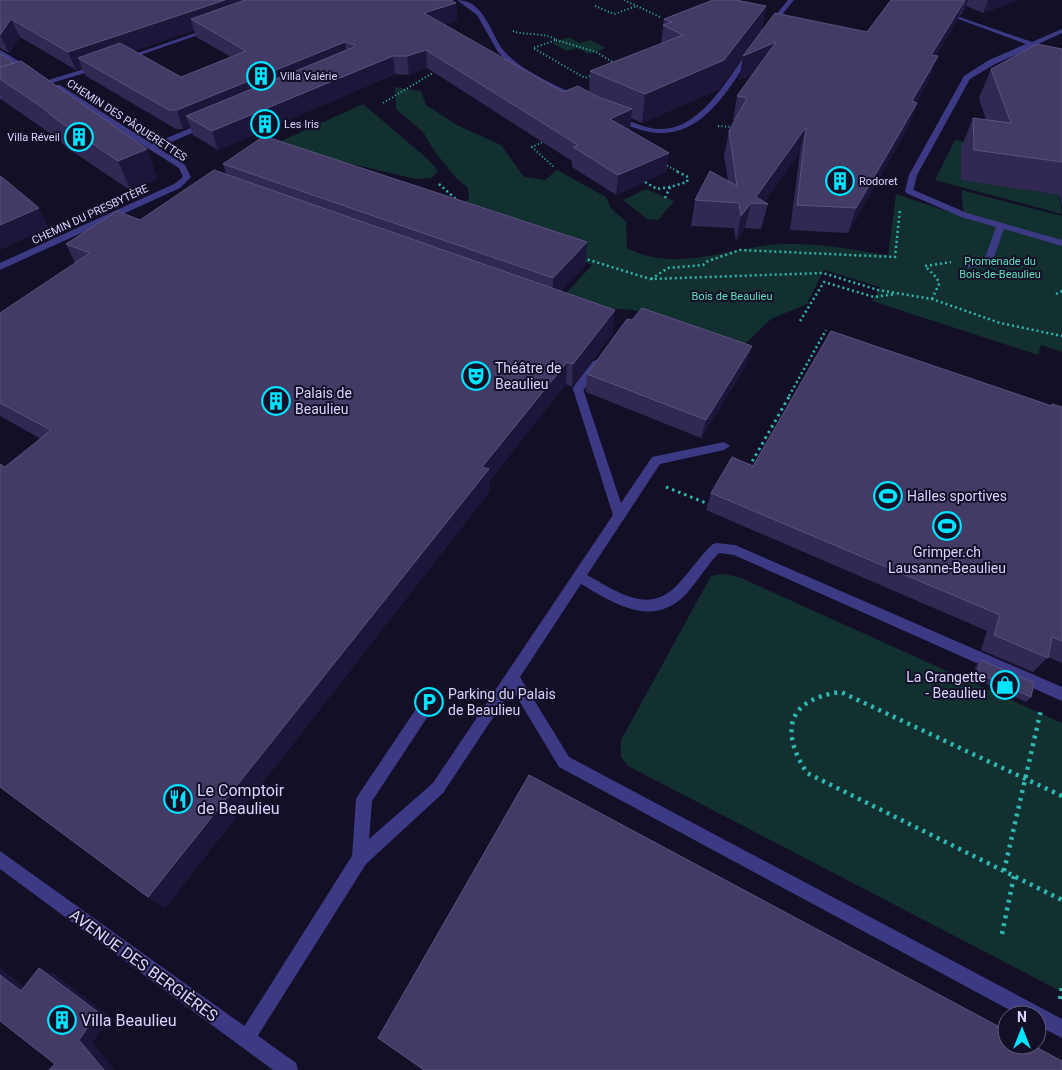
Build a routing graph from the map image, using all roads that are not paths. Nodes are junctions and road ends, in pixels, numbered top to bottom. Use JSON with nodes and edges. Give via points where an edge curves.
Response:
{"nodes":[{"id":1,"x":460,"y":0,"type":"edge"},
{"id":2,"x":791,"y":0,"type":"edge"},
{"id":3,"x":935,"y":9,"type":"edge"},
{"id":4,"x":223,"y":25,"type":"edge"},
{"id":5,"x":1062,"y":31,"type":"edge"},
{"id":6,"x":763,"y":36,"type":"edge"},
{"id":7,"x":757,"y":43,"type":"edge"},
{"id":8,"x":1032,"y":44,"type":"junction"},
{"id":9,"x":0,"y":52,"type":"edge"},
{"id":10,"x":1062,"y":55,"type":"edge"},
{"id":11,"x":48,"y":82,"type":"junction"},
{"id":12,"x":0,"y":97,"type":"edge"},
{"id":13,"x":586,"y":104,"type":"edge"},
{"id":14,"x":608,"y":115,"type":"edge"},
{"id":15,"x":215,"y":121,"type":"edge"},
{"id":16,"x":150,"y":148,"type":"junction"},
{"id":17,"x":187,"y":177,"type":"joint"},
{"id":18,"x":1000,"y":227,"type":"junction"},
{"id":19,"x":1062,"y":242,"type":"edge"},
{"id":20,"x":971,"y":266,"type":"dead end"},
{"id":21,"x":0,"y":267,"type":"edge"},
{"id":22,"x":605,"y":353,"type":"edge"},
{"id":23,"x":724,"y":446,"type":"dead end"},
{"id":24,"x":619,"y":516,"type":"junction"},
{"id":25,"x":579,"y":577,"type":"junction"},
{"id":26,"x":512,"y":677,"type":"junction"},
{"id":27,"x":1062,"y":694,"type":"edge"},
{"id":28,"x":429,"y":702,"type":"dead end"},
{"id":29,"x":360,"y":858,"type":"junction"},
{"id":30,"x":0,"y":859,"type":"edge"},
{"id":31,"x":1018,"y":1005,"type":"edge"},
{"id":32,"x":1047,"y":1020,"type":"edge"},
{"id":33,"x":1062,"y":1028,"type":"edge"},
{"id":34,"x":246,"y":1039,"type":"junction"},
{"id":35,"x":288,"y":1070,"type":"edge"}],
"edges":[{"from":1,"to":13,"type":"street","via":[[480,14],[501,52],[514,64]]},
{"from":2,"to":6,"type":"street"},
{"from":3,"to":8,"type":"street"},
{"from":4,"to":11,"type":"street"},
{"from":5,"to":8,"type":"street"},
{"from":7,"to":14,"type":"street","via":[[714,105],[688,124],[664,132],[645,129]]},
{"from":8,"to":10,"type":"street"},
{"from":8,"to":18,"type":"street","via":[[992,62],[967,78],[913,175],[910,191]]},
{"from":9,"to":11,"type":"street","name":"CHEMIN DES PÂQUERETTES"},
{"from":11,"to":12,"type":"street"},
{"from":11,"to":16,"type":"street","name":"CHEMIN DES PÂQUERETTES"},
{"from":15,"to":16,"type":"street"},
{"from":16,"to":17,"type":"street","name":"CHEMIN DES PÂQUERETTES","via":[[182,167]]},
{"from":17,"to":21,"type":"street","name":"CHEMIN DU PRESBYTÈRE","via":[[177,186]]},
{"from":18,"to":19,"type":"street"},
{"from":18,"to":20,"type":"street","via":[[988,263]]},
{"from":22,"to":24,"type":"street","via":[[578,389]]},
{"from":23,"to":24,"type":"street","via":[[656,460]]},
{"from":24,"to":25,"type":"street"},
{"from":25,"to":26,"type":"street"},
{"from":25,"to":27,"type":"street","via":[[626,601],[656,606],[671,599],[717,548],[735,550]]},
{"from":26,"to":29,"type":"street","via":[[438,788]]},
{"from":26,"to":31,"type":"street","via":[[564,762]]},
{"from":28,"to":29,"type":"street","via":[[364,799]]},
{"from":29,"to":34,"type":"street"},
{"from":30,"to":34,"type":"street","name":"AVENUE DES BERGIÈRES"},
{"from":32,"to":33,"type":"street"},
{"from":34,"to":35,"type":"street","name":"AVENUE DES BERGIÈRES"}]}
